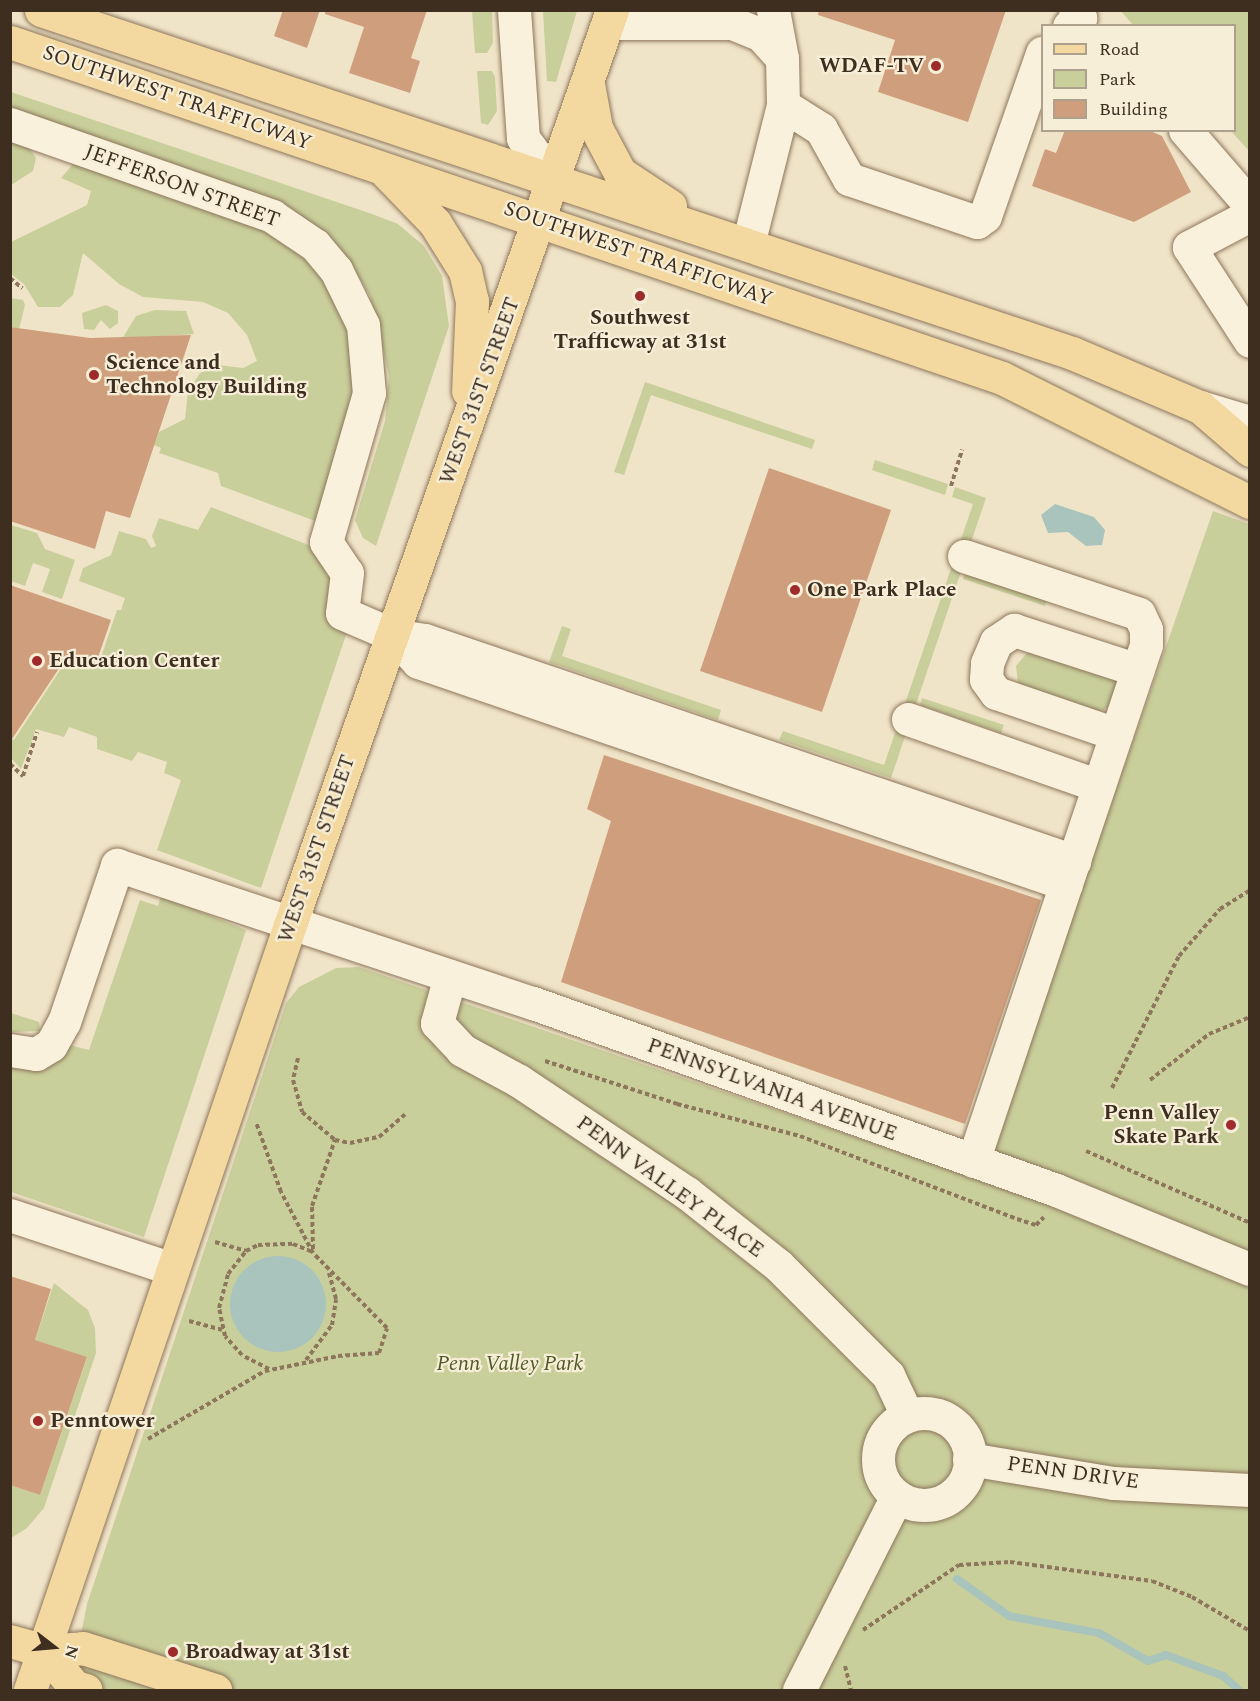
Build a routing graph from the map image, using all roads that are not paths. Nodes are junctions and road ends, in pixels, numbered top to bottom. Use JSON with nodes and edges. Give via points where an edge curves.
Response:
{"nodes":[{"id":1,"x":41,"y":10,"type":"edge"},
{"id":2,"x":514,"y":10,"type":"edge"},
{"id":3,"x":773,"y":10,"type":"edge"},
{"id":4,"x":610,"y":17,"type":"edge"},
{"id":5,"x":740,"y":17,"type":"edge"},
{"id":6,"x":10,"y":42,"type":"edge"},
{"id":7,"x":1041,"y":56,"type":"edge"},
{"id":8,"x":782,"y":58,"type":"junction"},
{"id":9,"x":588,"y":83,"type":"junction"},
{"id":10,"x":783,"y":105,"type":"junction"},
{"id":11,"x":10,"y":124,"type":"edge"},
{"id":12,"x":1187,"y":132,"type":"edge"},
{"id":13,"x":383,"y":168,"type":"junction"},
{"id":14,"x":554,"y":180,"type":"junction"},
{"id":15,"x":1250,"y":205,"type":"edge"},
{"id":16,"x":1250,"y":215,"type":"edge"},
{"id":17,"x":540,"y":220,"type":"junction"},
{"id":18,"x":709,"y":231,"type":"junction"},
{"id":19,"x":577,"y":233,"type":"junction"},
{"id":20,"x":748,"y":244,"type":"junction"},
{"id":21,"x":1250,"y":341,"type":"edge"},
{"id":22,"x":1200,"y":407,"type":"junction"},
{"id":23,"x":1250,"y":422,"type":"edge"},
{"id":24,"x":465,"y":432,"type":"junction"},
{"id":25,"x":1250,"y":450,"type":"edge"},
{"id":26,"x":1250,"y":502,"type":"edge"},
{"id":27,"x":964,"y":556,"type":"dead end"},
{"id":28,"x":393,"y":634,"type":"junction"},
{"id":29,"x":1138,"y":670,"type":"junction"},
{"id":30,"x":908,"y":719,"type":"dead end"},
{"id":31,"x":1116,"y":734,"type":"junction"},
{"id":32,"x":1099,"y":786,"type":"junction"},
{"id":33,"x":1070,"y":872,"type":"junction"},
{"id":34,"x":290,"y":925,"type":"junction"},
{"id":35,"x":450,"y":976,"type":"junction"},
{"id":36,"x":10,"y":1050,"type":"edge"},
{"id":37,"x":973,"y":1161,"type":"junction"},
{"id":38,"x":10,"y":1215,"type":"edge"},
{"id":39,"x":172,"y":1269,"type":"junction"},
{"id":40,"x":1250,"y":1269,"type":"edge"},
{"id":41,"x":907,"y":1415,"type":"junction"},
{"id":42,"x":969,"y":1459,"type":"junction"},
{"id":43,"x":1250,"y":1490,"type":"edge"},
{"id":44,"x":897,"y":1496,"type":"junction"},
{"id":45,"x":10,"y":1641,"type":"edge"},
{"id":46,"x":44,"y":1650,"type":"junction"},
{"id":47,"x":30,"y":1690,"type":"edge"},
{"id":48,"x":86,"y":1690,"type":"edge"},
{"id":49,"x":215,"y":1690,"type":"edge"},
{"id":50,"x":799,"y":1690,"type":"edge"}],
"edges":[{"from":1,"to":14,"type":"main road","name":"SOUTHWEST TRAFFICWAY"},
{"from":2,"to":14,"type":"street","via":[[523,138]]},
{"from":3,"to":8,"type":"street"},
{"from":4,"to":5,"type":"street"},
{"from":4,"to":9,"type":"main road","name":"WEST 31ST STREET"},
{"from":5,"to":8,"type":"street"},
{"from":6,"to":13,"type":"main road","name":"SOUTHWEST TRAFFICWAY"},
{"from":7,"to":10,"type":"street","via":[[985,216],[977,222],[849,179],[821,129]]},
{"from":8,"to":10,"type":"street"},
{"from":9,"to":14,"type":"main road","name":"WEST 31ST STREET"},
{"from":9,"to":18,"type":"main road","via":[[596,128],[621,173]]},
{"from":10,"to":20,"type":"street"},
{"from":11,"to":28,"type":"street","name":"JEFFERSON STREET","via":[[272,216],[296,229],[336,270],[363,325],[369,393],[326,542],[347,573],[342,613]]},
{"from":12,"to":15,"type":"street"},
{"from":13,"to":17,"type":"main road","name":"SOUTHWEST TRAFFICWAY"},
{"from":13,"to":24,"type":"main road","via":[[435,223],[465,271],[472,301]]},
{"from":14,"to":17,"type":"main road","name":"WEST 31ST STREET"},
{"from":14,"to":18,"type":"main road","name":"SOUTHWEST TRAFFICWAY"},
{"from":14,"to":19,"type":"main road"},
{"from":16,"to":21,"type":"street","via":[[1190,247]]},
{"from":17,"to":19,"type":"main road","name":"SOUTHWEST TRAFFICWAY"},
{"from":17,"to":24,"type":"main road","name":"WEST 31ST STREET"},
{"from":18,"to":20,"type":"main road","name":"SOUTHWEST TRAFFICWAY"},
{"from":19,"to":26,"type":"main road","name":"SOUTHWEST TRAFFICWAY","via":[[1002,378]]},
{"from":20,"to":22,"type":"main road","name":"SOUTHWEST TRAFFICWAY","via":[[1072,353]]},
{"from":22,"to":23,"type":"street"},
{"from":22,"to":25,"type":"main road","name":"SOUTHWEST TRAFFICWAY"},
{"from":24,"to":28,"type":"main road","name":"WEST 31ST STREET"},
{"from":27,"to":29,"type":"street","via":[[1138,614],[1146,629],[1146,645]]},
{"from":28,"to":33,"type":"street","via":[[425,640]]},
{"from":28,"to":34,"type":"main road","name":"WEST 31ST STREET"},
{"from":29,"to":31,"type":"street"},
{"from":29,"to":31,"type":"street","via":[[1014,630],[996,642],[987,663],[986,680],[996,693]]},
{"from":30,"to":32,"type":"street"},
{"from":31,"to":32,"type":"street"},
{"from":32,"to":33,"type":"street"},
{"from":33,"to":37,"type":"street"},
{"from":34,"to":35,"type":"street","name":"PENNSYLVANIA AVENUE"},
{"from":34,"to":36,"type":"street","name":"PENNSYLVANIA AVENUE","via":[[117,865],[64,1022],[51,1045],[36,1054]]},
{"from":34,"to":39,"type":"main road","name":"WEST 31ST STREET"},
{"from":35,"to":37,"type":"street","name":"PENNSYLVANIA AVENUE"},
{"from":35,"to":41,"type":"street","name":"PENN VALLEY PLACE","via":[[437,1023],[462,1050],[519,1081],[687,1193],[778,1264],[888,1375]]},
{"from":37,"to":40,"type":"street","name":"PENNSYLVANIA AVENUE"},
{"from":38,"to":39,"type":"street"},
{"from":39,"to":46,"type":"main road","name":"WEST 31ST STREET"},
{"from":41,"to":42,"type":"street","via":[[930,1413],[957,1426],[968,1442]]},
{"from":41,"to":44,"type":"street","via":[[882,1437],[877,1455],[879,1473]]},
{"from":42,"to":43,"type":"street","name":"PENN DRIVE","via":[[1113,1483]]},
{"from":42,"to":44,"type":"street","via":[[967,1479],[954,1496],[940,1504],[908,1504]]},
{"from":44,"to":50,"type":"street"},
{"from":45,"to":46,"type":"main road"},
{"from":46,"to":47,"type":"main road","name":"WEST 31ST STREET"},
{"from":46,"to":48,"type":"main road","via":[[75,1687]]},
{"from":46,"to":49,"type":"main road","via":[[83,1648]]}]}
